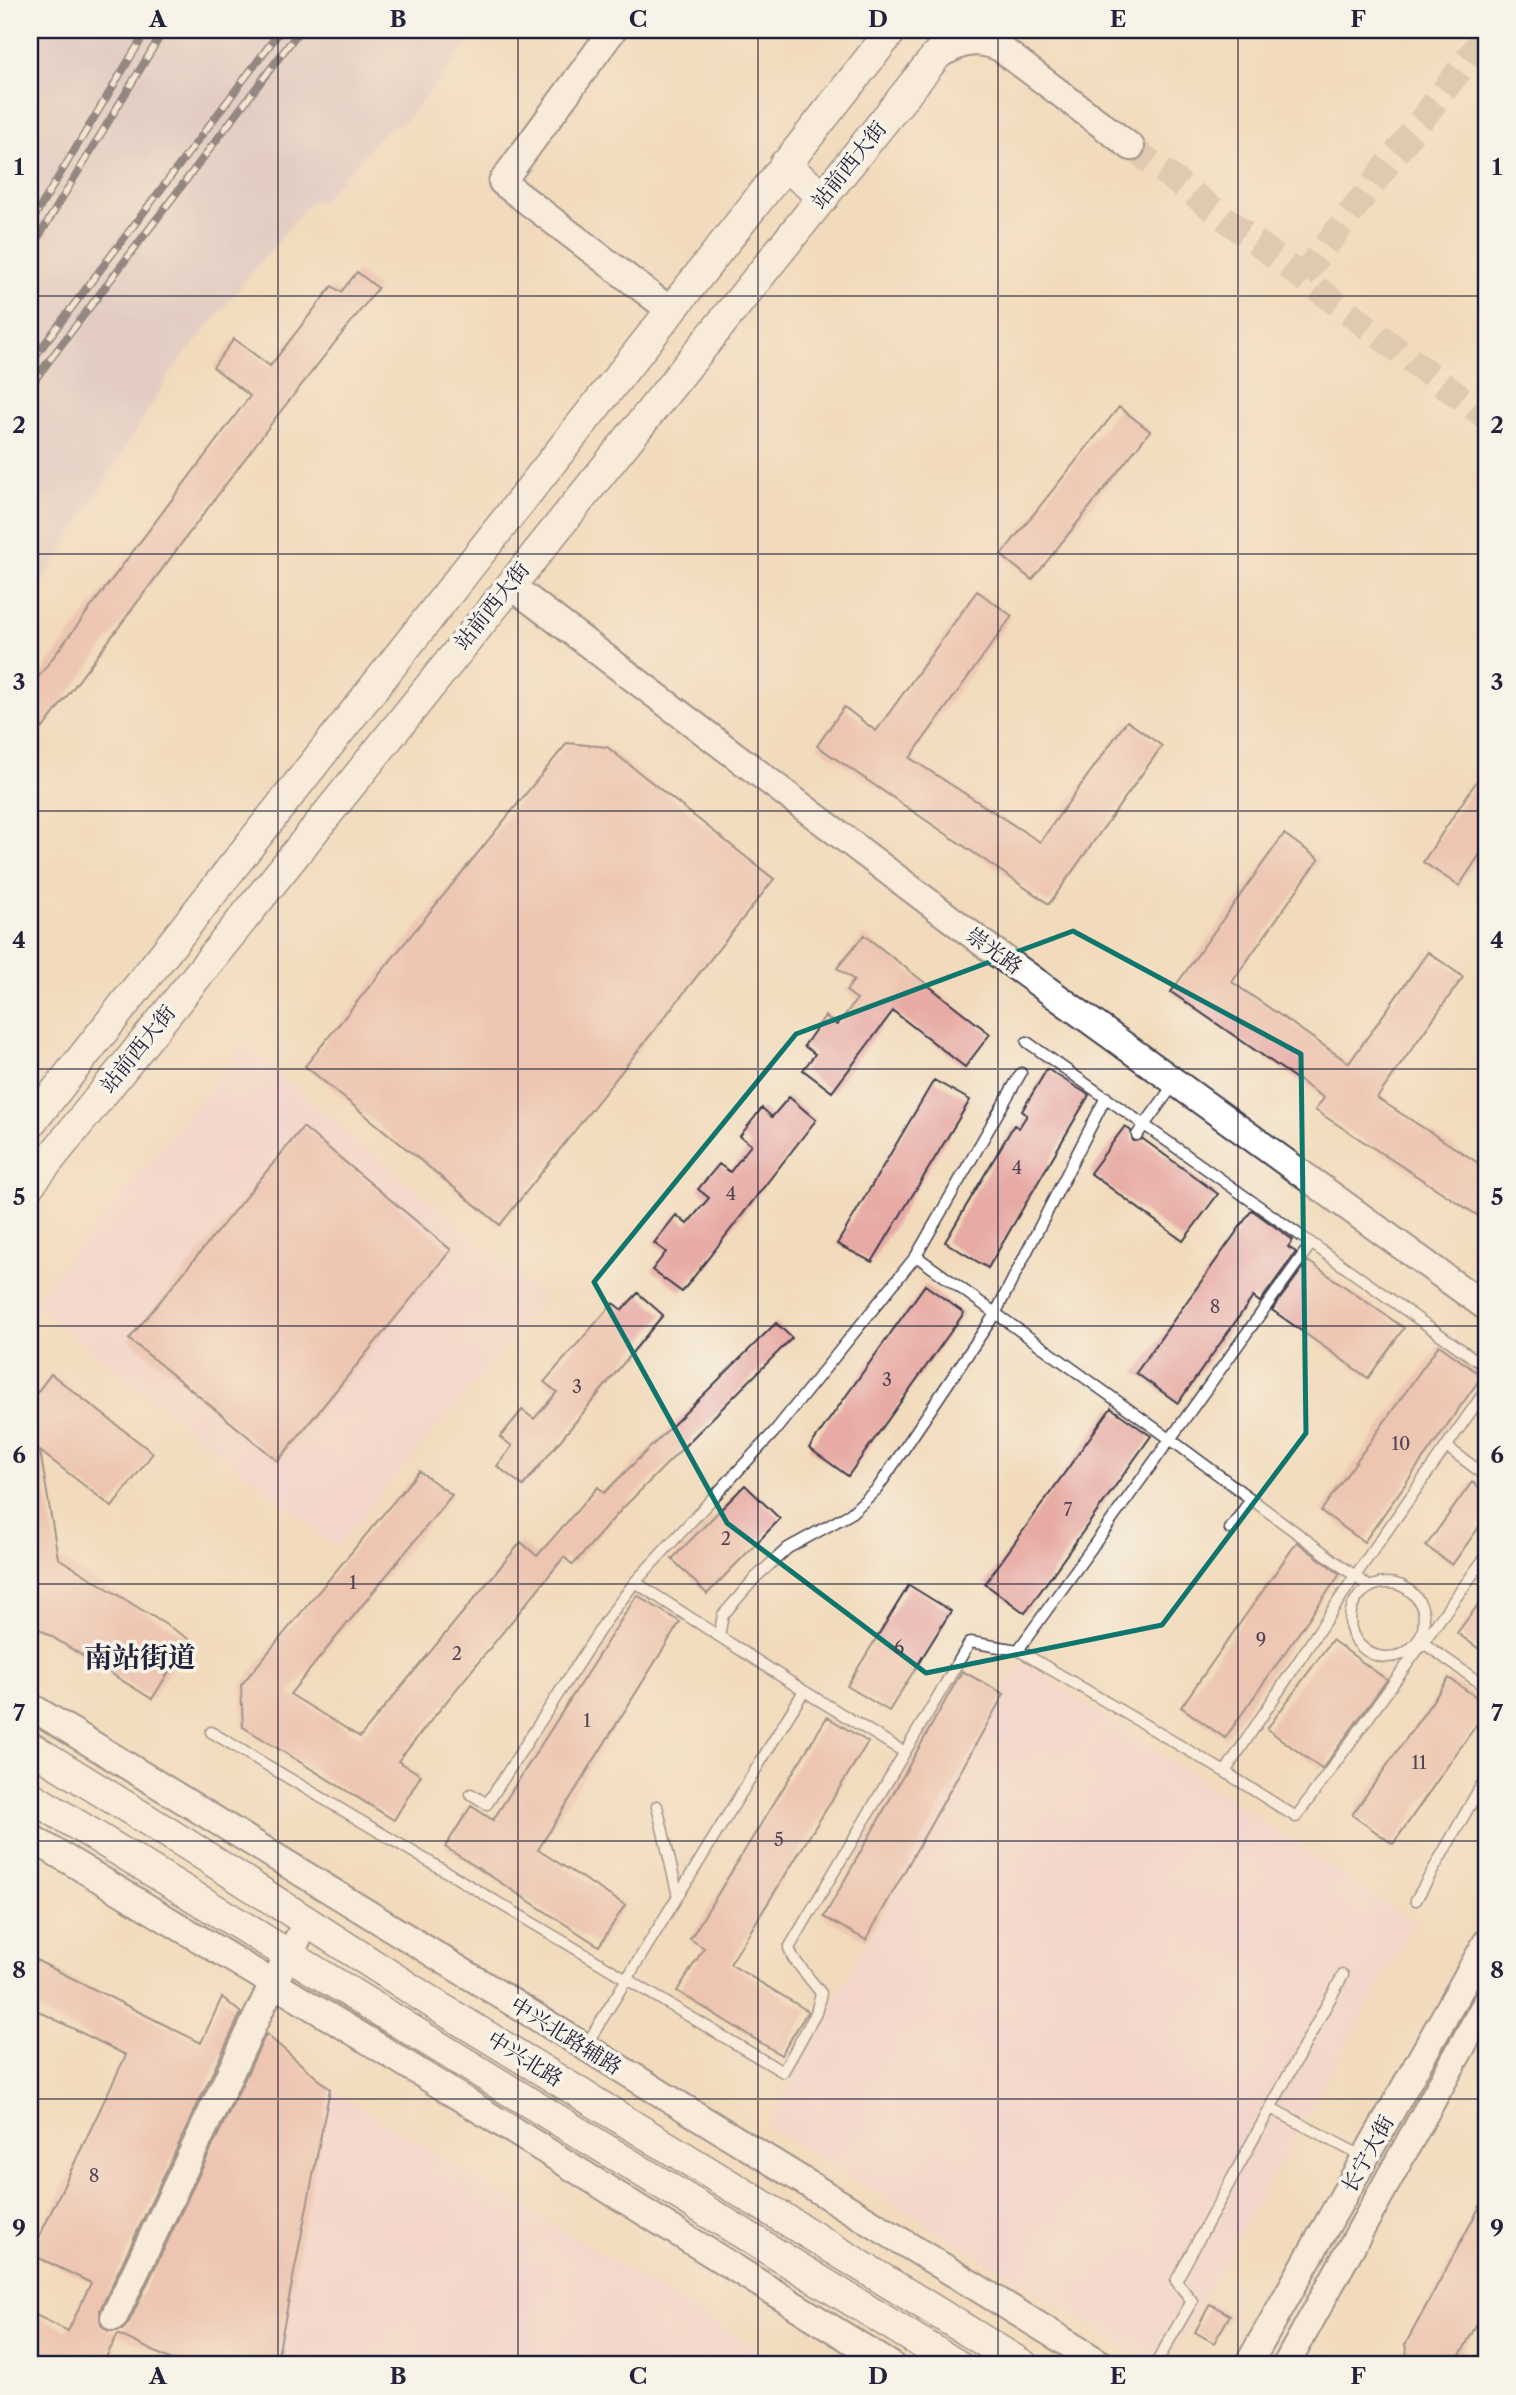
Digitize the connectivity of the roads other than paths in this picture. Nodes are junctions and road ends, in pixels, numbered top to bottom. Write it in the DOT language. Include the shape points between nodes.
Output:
graph roads {
  1 [pos="612,30"];
  2 [pos="892,30"];
  3 [pos="957,30"];
  4 [pos="935,57"];
  5 [pos="1130,148"];
  6 [pos="784,165"];
  7 [pos="824,197"];
  8 [pos="670,310"];
  9 [pos="510,585"];
  10 [pos="1027,1042"];
  11 [pos="1021,1073"];
  12 [pos="1175,1082"];
  13 [pos="1106,1097"];
  14 [pos="30,1124"];
  15 [pos="1144,1125"];
  16 [pos="1137,1135"];
  17 [pos="30,1184"];
  18 [pos="1311,1244"];
  19 [pos="916,1256"];
  20 [pos="1486,1307"];
  21 [pos="995,1314"];
  22 [pos="1486,1367"];
  23 [pos="1486,1390"];
  24 [pos="1170,1439"];
  25 [pos="1447,1447"];
  26 [pos="1486,1476"];
  27 [pos="1251,1499"];
  28 [pos="1230,1529"];
  29 [pos="1486,1556"];
  30 [pos="1355,1577"];
  31 [pos="635,1582"];
  32 [pos="1368,1587"];
  33 [pos="719,1636"];
  34 [pos="1421,1642"];
  35 [pos="1018,1650"];
  36 [pos="1486,1687"];
  37 [pos="804,1691"];
  38 [pos="30,1706"];
  39 [pos="211,1732"];
  40 [pos="30,1747"];
  41 [pos="905,1752"];
  42 [pos="1225,1772"];
  43 [pos="1486,1777"];
  44 [pos="471,1794"];
  45 [pos="30,1796"];
  46 [pos="656,1806"];
  47 [pos="30,1837"];
  48 [pos="677,1896"];
  49 [pos="1416,1900"];
  50 [pos="306,1923"];
  51 [pos="1486,1943"];
  52 [pos="288,1954"];
  53 [pos="1343,1975"];
  54 [pos="626,1980"];
  55 [pos="273,1983"];
  56 [pos="1486,2003"];
  57 [pos="585,2047"];
  58 [pos="1271,2108"];
  59 [pos="1366,2158"];
  60 [pos="114,2317"];
  61 [pos="891,2365"];
  62 [pos="957,2365"];
  63 [pos="1023,2365"];
  64 [pos="1103,2365"];
  65 [pos="1155,2365"];
  66 [pos="1248,2365"];
  67 [pos="1286,2365"];
  1 -- 8 [label="street" via="502,183"];
  2 -- 6 [label="main road, 站前西大街"];
  3 -- 4 [label="main road, 站前西大街"];
  4 -- 5 [label="street" via="962,41 1000,48"];
  4 -- 7 [label="main road, 站前西大街"];
  6 -- 7 [label="main road"];
  6 -- 8 [label="main road, 站前西大街"];
  7 -- 9 [label="main road, 站前西大街"];
  8 -- 14 [label="main road, 站前西大街"];
  9 -- 12 [label="street, 崇光路" via="984,944"];
  9 -- 17 [label="main road, 站前西大街"];
  10 -- 13 [label="lane"];
  11 -- 19 [label="lane"];
  12 -- 15 [label="lane"];
  12 -- 20 [label="street, 崇光路"];
  13 -- 15 [label="lane"];
  13 -- 21 [label="lane"];
  15 -- 16 [label="lane"];
  15 -- 18 [label="lane"];
  18 -- 22 [label="lane"];
  18 -- 24 [label="lane"];
  19 -- 21 [label="lane"];
  19 -- 31 [label="lane" via="774,1432"];
  21 -- 24 [label="lane"];
  21 -- 33 [label="lane" via="877,1489 850,1514 788,1548 756,1577 723,1615"];
  23 -- 25 [label="lane"];
  24 -- 27 [label="lane"];
  24 -- 35 [label="lane"];
  25 -- 26 [label="lane"];
  25 -- 30 [label="lane"];
  27 -- 28 [label="lane"];
  27 -- 30 [label="lane"];
  29 -- 34 [label="lane"];
  30 -- 32 [label="lane"];
  30 -- 42 [label="lane"];
  31 -- 33 [label="lane"];
  31 -- 44 [label="lane" via="487,1804"];
  32 -- 34 [label="lane" via="1393,1582 1415,1594 1424,1616"];
  32 -- 34 [label="lane" via="1352,1605 1349,1617 1356,1641 1375,1655 1387,1657"];
  33 -- 37 [label="lane"];
  34 -- 36 [label="lane"];
  34 -- 42 [label="lane" via="1296,1817"];
  35 -- 41 [label="lane" via="970,1642"];
  35 -- 42 [label="lane"];
  37 -- 41 [label="lane"];
  37 -- 48 [label="lane"];
  38 -- 57 [label="street, 中兴北路辅路"];
  39 -- 54 [label="lane"];
  40 -- 50 [label="main road, 中兴北路"];
  41 -- 54 [label="lane" via="789,1948 821,1993 816,2013 783,2072"];
  43 -- 49 [label="lane"];
  45 -- 52 [label="main road, 中兴北路"];
  46 -- 48 [label="lane"];
  47 -- 55 [label="street"];
  48 -- 54 [label="lane"];
  50 -- 52 [label="street"];
  50 -- 63 [label="main road, 中兴北路"];
  51 -- 59 [label="street, 长宁大街"];
  52 -- 55 [label="street"];
  52 -- 62 [label="main road, 中兴北路"];
  53 -- 58 [label="lane"];
  54 -- 57 [label="lane"];
  55 -- 60 [label="street"];
  55 -- 61 [label="street"];
  56 -- 67 [label="street, 长宁大街"];
  57 -- 64 [label="street, 中兴北路辅路"];
  58 -- 59 [label="lane"];
  58 -- 65 [label="lane" via="1176,2281 1192,2301"];
  59 -- 66 [label="street, 长宁大街"];
}
